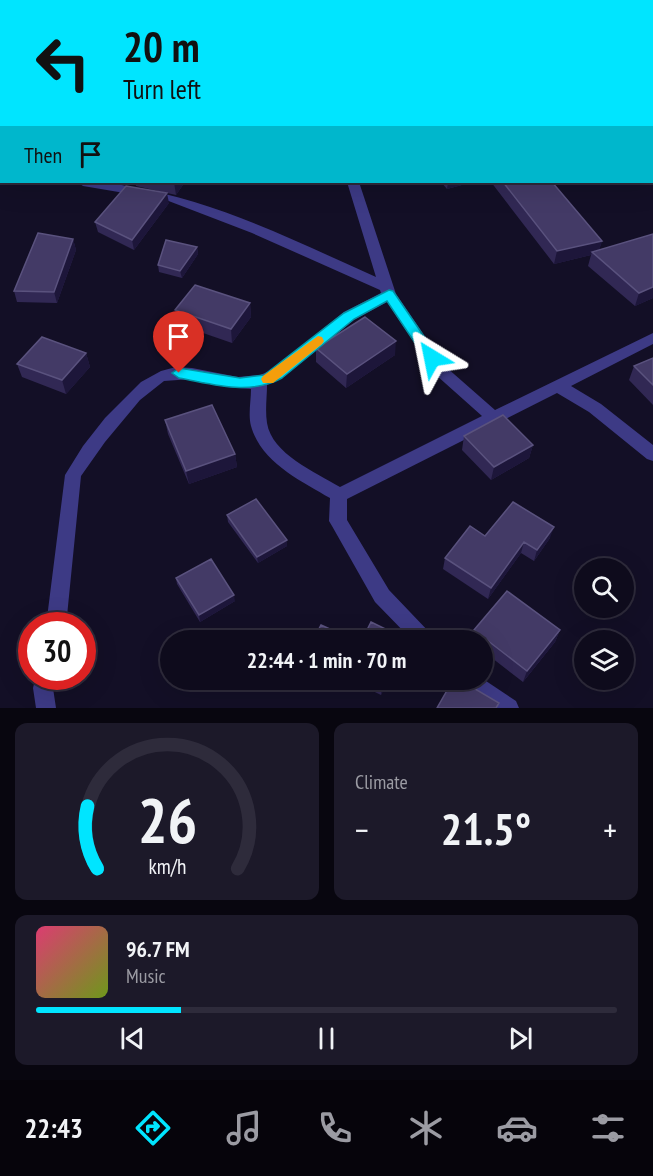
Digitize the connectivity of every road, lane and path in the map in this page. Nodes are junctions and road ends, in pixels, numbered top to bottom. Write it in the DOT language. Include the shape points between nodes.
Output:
graph roads {
  1 [pos="89,183"];
  2 [pos="353,183"];
  3 [pos="386,290"];
  4 [pos="653,338"];
  5 [pos="259,383"];
  6 [pos="557,385"];
  7 [pos="493,417"];
  8 [pos="653,454"];
  9 [pos="339,495"];
  10 [pos="58,612"];
  11 [pos="414,630"];
  12 [pos="43,690"];
  13 [pos="482,690"];
  14 [pos="46,708"];
  15 [pos="508,708"];
  1 -- 3 [label="street" via="169,197 257,230"];
  2 -- 3 [label="street"];
  3 -- 5 [label="street" via="277,375"];
  3 -- 7 [label="street" via="441,371"];
  4 -- 6 [label="street"];
  5 -- 9 [label="street" via="259,426 269,445 284,460"];
  5 -- 10 [label="street" via="240,384 179,373 158,378 133,399 85,453 73,475"];
  6 -- 7 [label="street"];
  6 -- 8 [label="street" via="595,408"];
  7 -- 9 [label="street"];
  9 -- 11 [label="street" via="338,521 382,596"];
  12 -- 14 [label="street"];
  13 -- 15 [label="street"];
}
